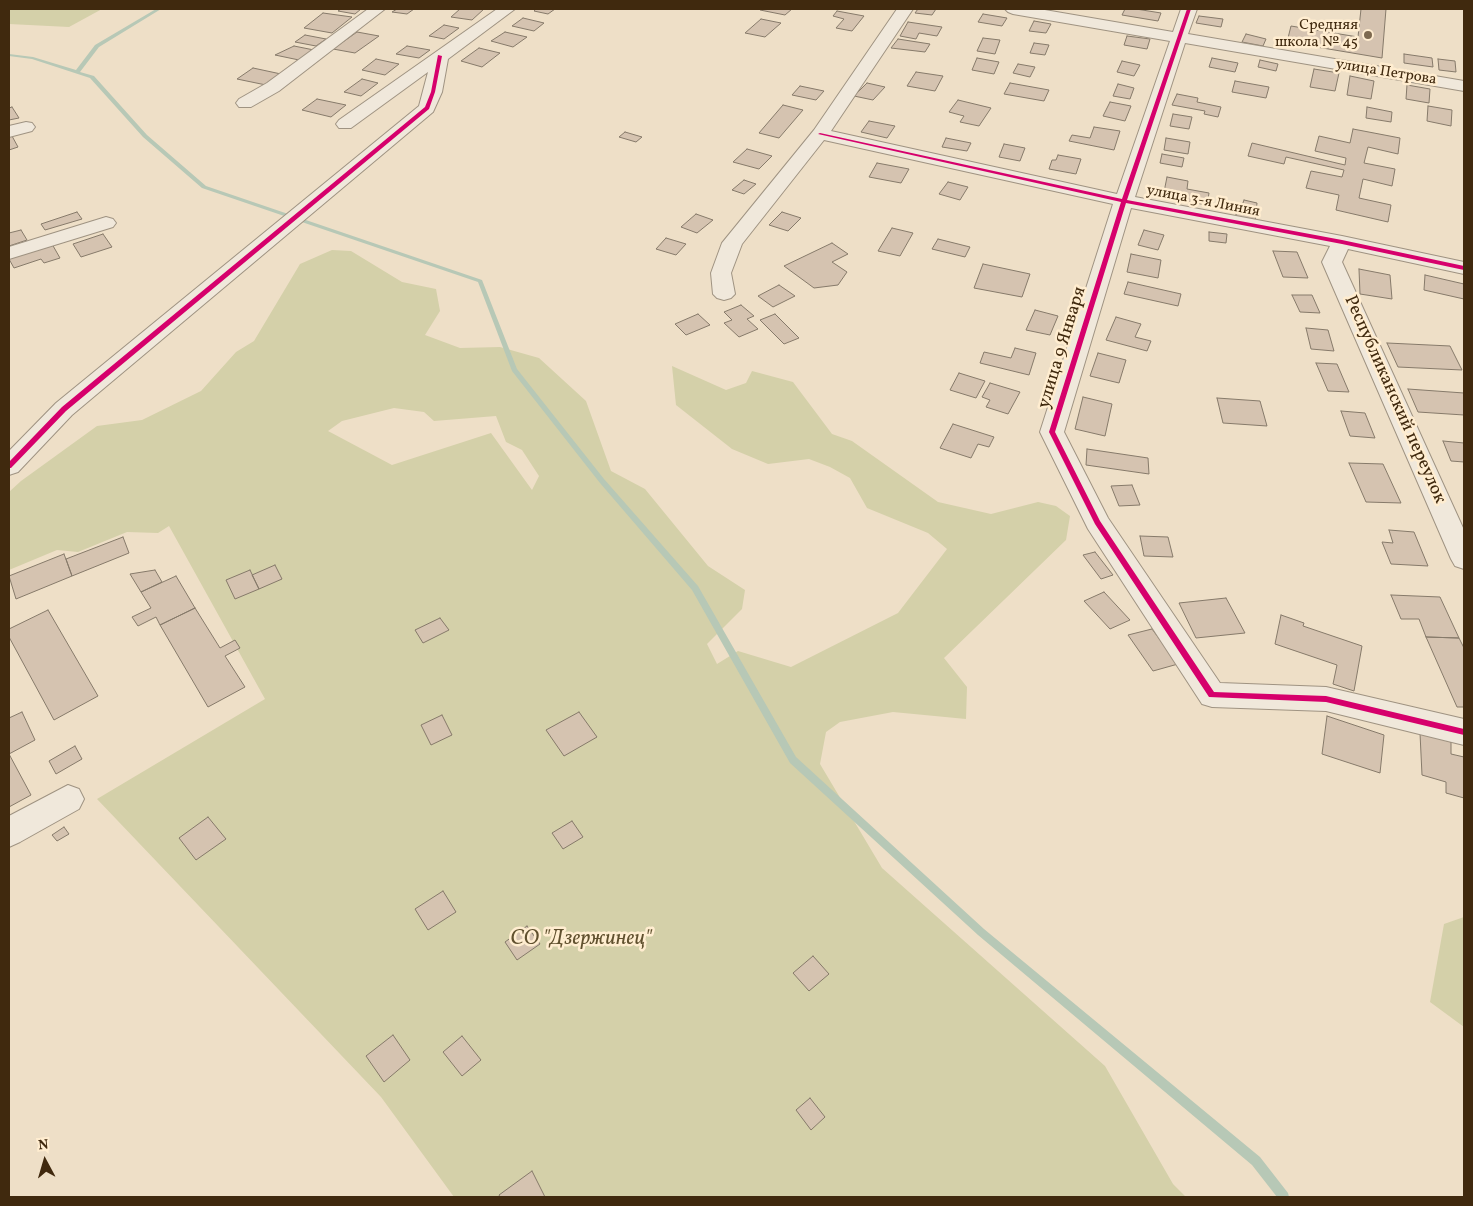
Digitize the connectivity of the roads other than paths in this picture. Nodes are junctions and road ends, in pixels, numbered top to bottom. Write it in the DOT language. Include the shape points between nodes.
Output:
graph roads {
  1 [pos="377,9"];
  2 [pos="507,9"];
  3 [pos="905,9"];
  4 [pos="1013,9"];
  5 [pos="1189,9"];
  6 [pos="1178,38"];
  7 [pos="440,56"];
  8 [pos="1464,86"];
  9 [pos="245,103"];
  10 [pos="345,124"];
  11 [pos="820,134"];
  12 [pos="1124,201"];
  13 [pos="106,223"];
  14 [pos="1342,242"];
  15 [pos="9,253"];
  16 [pos="1464,268"];
  17 [pos="724,294"];
  18 [pos="9,466"];
  19 [pos="1464,559"];
  20 [pos="1464,732"];
  21 [pos="68,799"];
  22 [pos="9,832"];
  1 -- 9 [label="street" via="273,87"];
  2 -- 7 [label="street"];
  3 -- 11 [label="street"];
  4 -- 6 [label="street, улица Петрова"];
  5 -- 6 [label="street, улица 9 Января"];
  6 -- 8 [label="street, улица Петрова"];
  6 -- 12 [label="street, улица 9 Января"];
  7 -- 10 [label="street"];
  7 -- 18 [label="street" via="427,108 64,409"];
  11 -- 12 [label="street, улица 3-я Линия"];
  11 -- 17 [label="street" via="732,243 721,273"];
  12 -- 14 [label="street, улица 3-я Линия"];
  12 -- 20 [label="street, улица 9 Января" via="1052,432 1097,522 1212,695 1326,699"];
  13 -- 15 [label="street"];
  14 -- 16 [label="street, улица 3-я Линия"];
  14 -- 19 [label="street, Республиканский переулок" via="1332,262"];
  21 -- 22 [label="street"];
}
